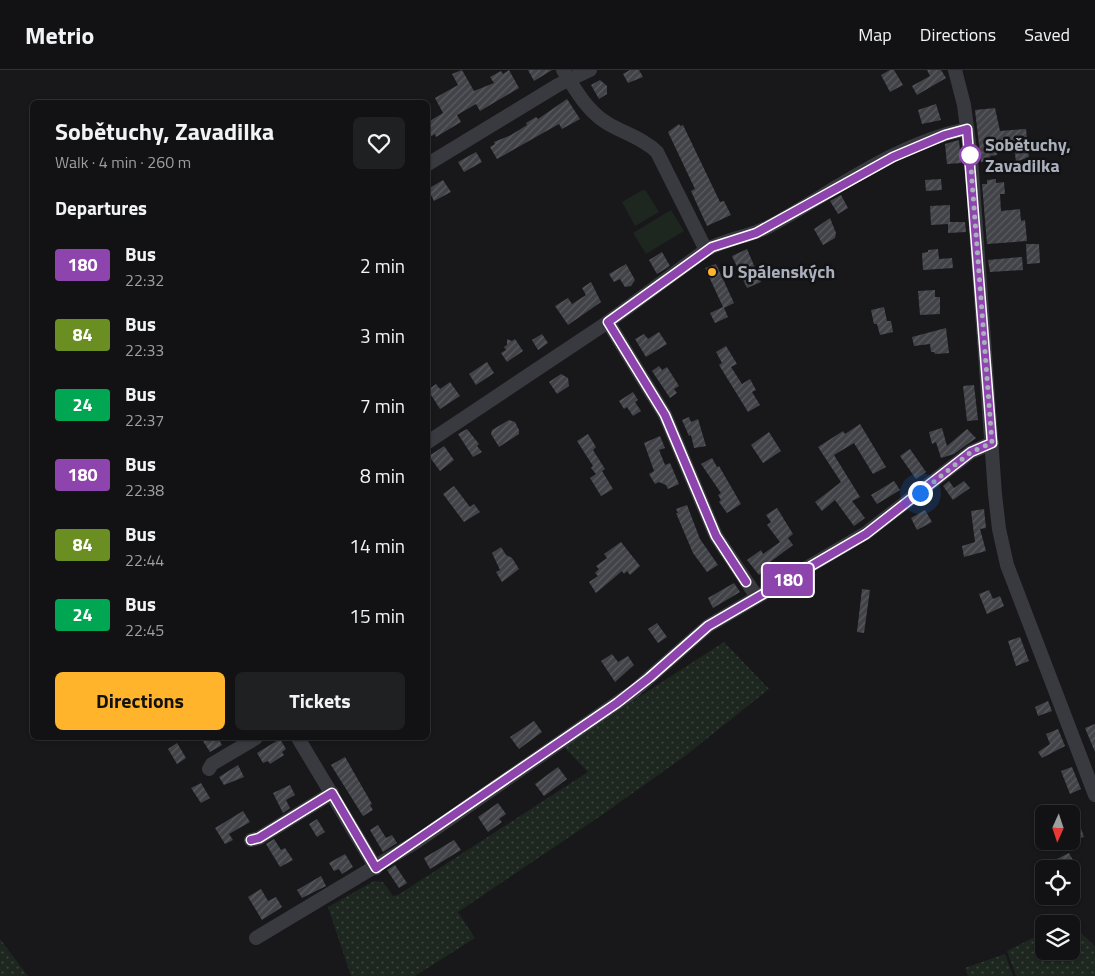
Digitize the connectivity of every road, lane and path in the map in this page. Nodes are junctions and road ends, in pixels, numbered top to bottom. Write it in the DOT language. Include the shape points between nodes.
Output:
graph roads {
  1 [pos="590,70"];
  2 [pos="955,70"];
  3 [pos="566,75"];
  4 [pos="967,129"];
  5 [pos="430,163"];
  6 [pos="706,250"];
  7 [pos="608,322"];
  8 [pos="430,441"];
  9 [pos="992,443"];
  10 [pos="757,597"];
  11 [pos="253,740"];
  12 [pos="299,740"];
  13 [pos="208,769"];
  14 [pos="332,793"];
  15 [pos="1095,795"];
  16 [pos="251,840"];
  17 [pos="376,868"];
  18 [pos="256,938"];
  1 -- 3 [label="street"];
  2 -- 4 [label="street"];
  3 -- 5 [label="street"];
  3 -- 6 [label="street" via="601,120 657,152"];
  4 -- 6 [label="street" via="893,157 756,233"];
  4 -- 9 [label="street"];
  6 -- 7 [label="street"];
  7 -- 8 [label="street"];
  7 -- 10 [label="street" via="665,415 716,536"];
  9 -- 10 [label="street" via="971,452 866,534"];
  9 -- 15 [label="street" via="997,513 1007,565"];
  10 -- 17 [label="street" via="708,626 617,703"];
  11 -- 13 [label="street"];
  12 -- 14 [label="street"];
  14 -- 16 [label="street"];
  14 -- 17 [label="street"];
  17 -- 18 [label="street"];
}
